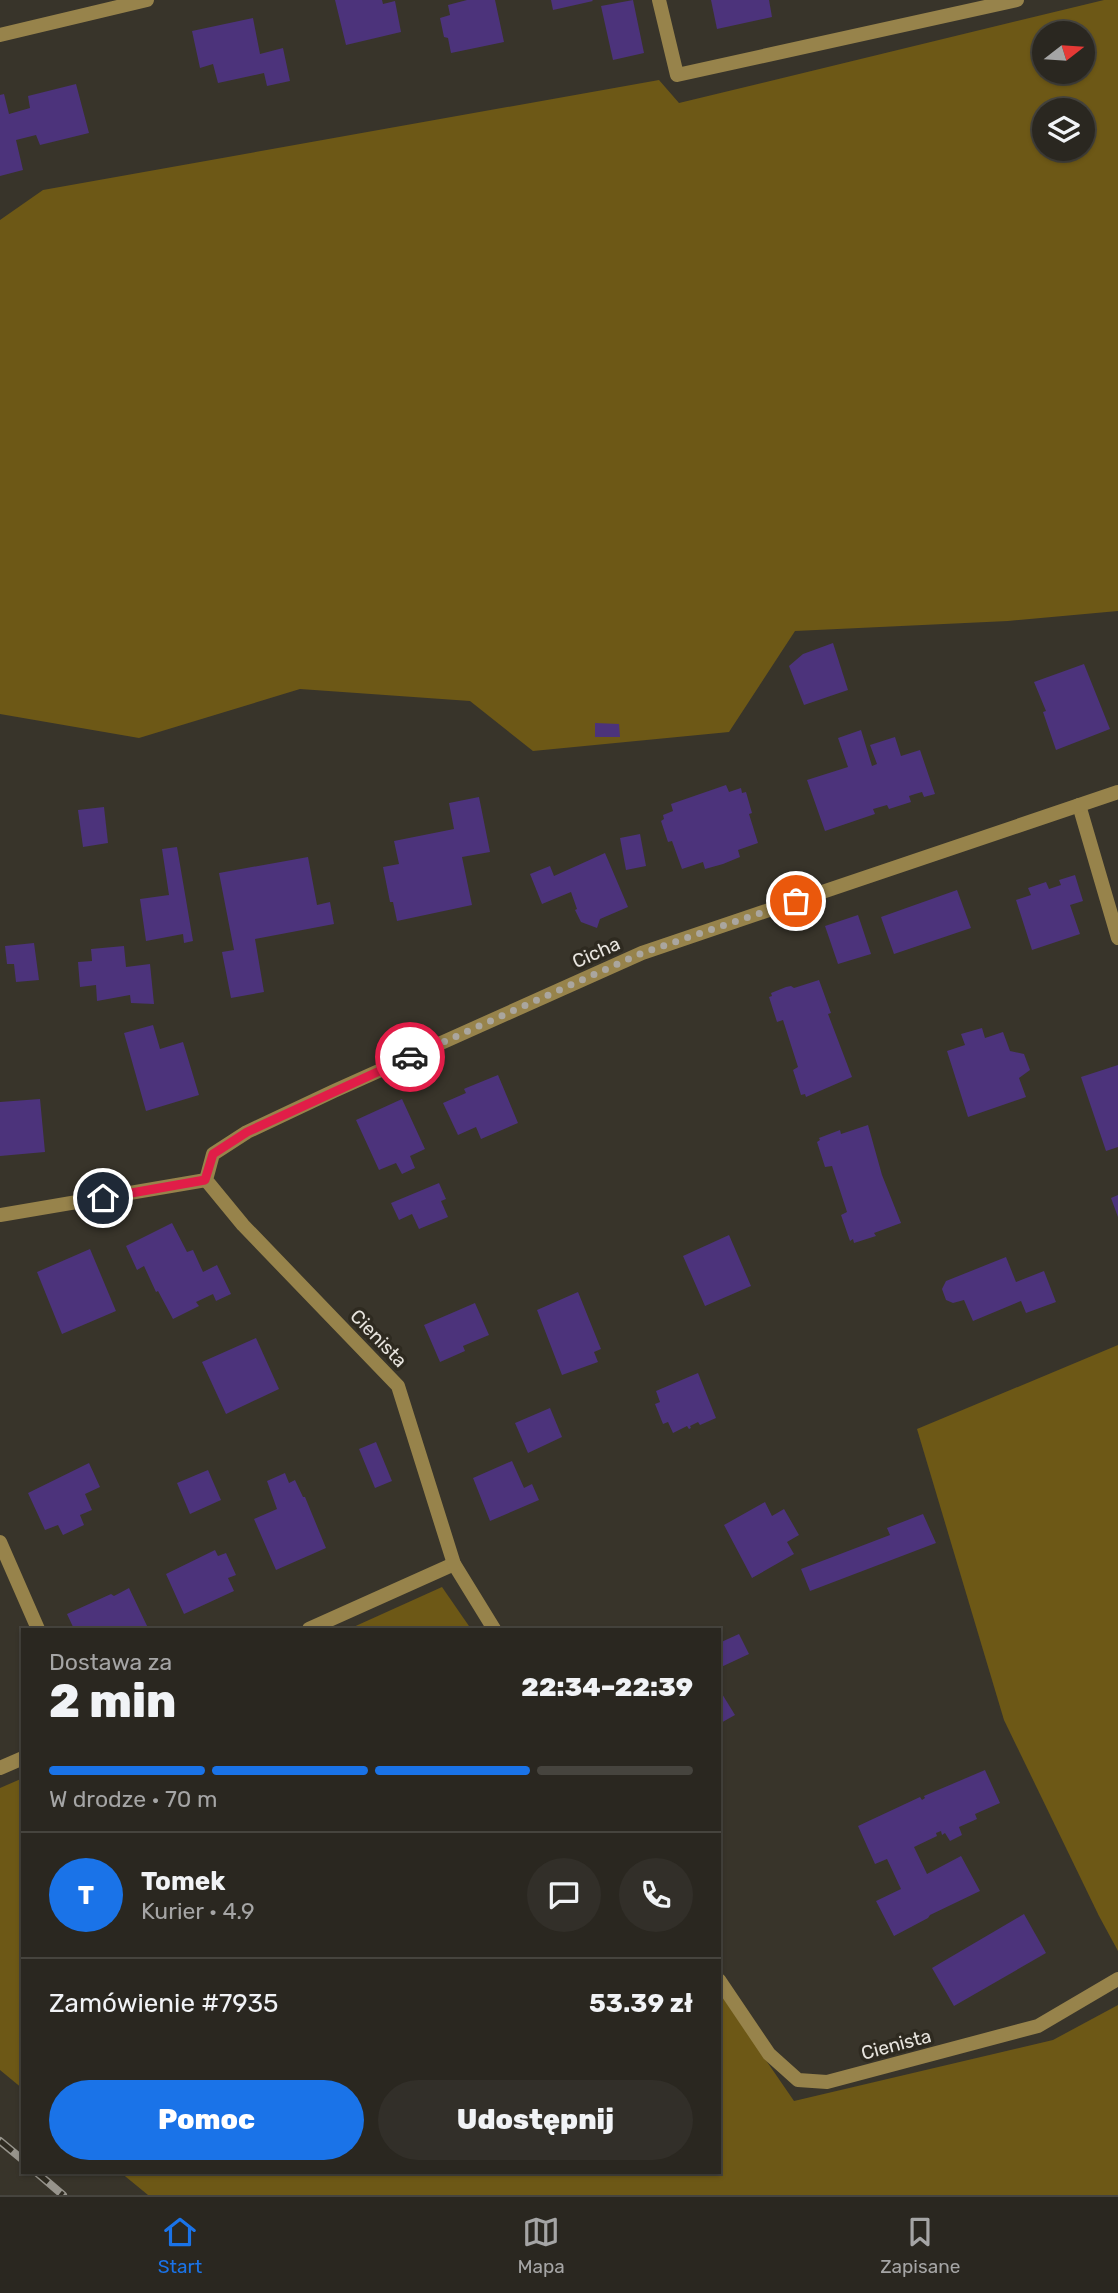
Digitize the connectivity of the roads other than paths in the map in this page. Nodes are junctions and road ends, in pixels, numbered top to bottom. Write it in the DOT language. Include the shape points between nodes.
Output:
graph roads {
  1 [pos="147,0"];
  2 [pos="659,0"];
  3 [pos="1017,0"];
  4 [pos="0,35"];
  5 [pos="1118,792"];
  6 [pos="1079,805"];
  7 [pos="1118,938"];
  8 [pos="205,1180"];
  9 [pos="0,1215"];
  10 [pos="0,1542"];
  11 [pos="454,1564"];
  12 [pos="38,1628"];
  13 [pos="312,1628"];
  14 [pos="493,1628"];
  15 [pos="21,1759"];
  16 [pos="0,1768"];
  17 [pos="1118,1979"];
  18 [pos="721,1983"];
  1 -- 4 [label="street"];
  2 -- 3 [label="street" via="677,75"];
  5 -- 6 [label="street, Cicha"];
  6 -- 7 [label="street"];
  6 -- 8 [label="street, Cicha" via="642,953 247,1132 213,1154"];
  8 -- 9 [label="street"];
  8 -- 11 [label="street, Cienista" via="398,1386"];
  10 -- 12 [label="street"];
  11 -- 13 [label="street"];
  11 -- 14 [label="street, Cienista"];
  15 -- 16 [label="street"];
  17 -- 18 [label="street, Cienista" via="1038,2026 827,2082 798,2080 769,2054"];
}
